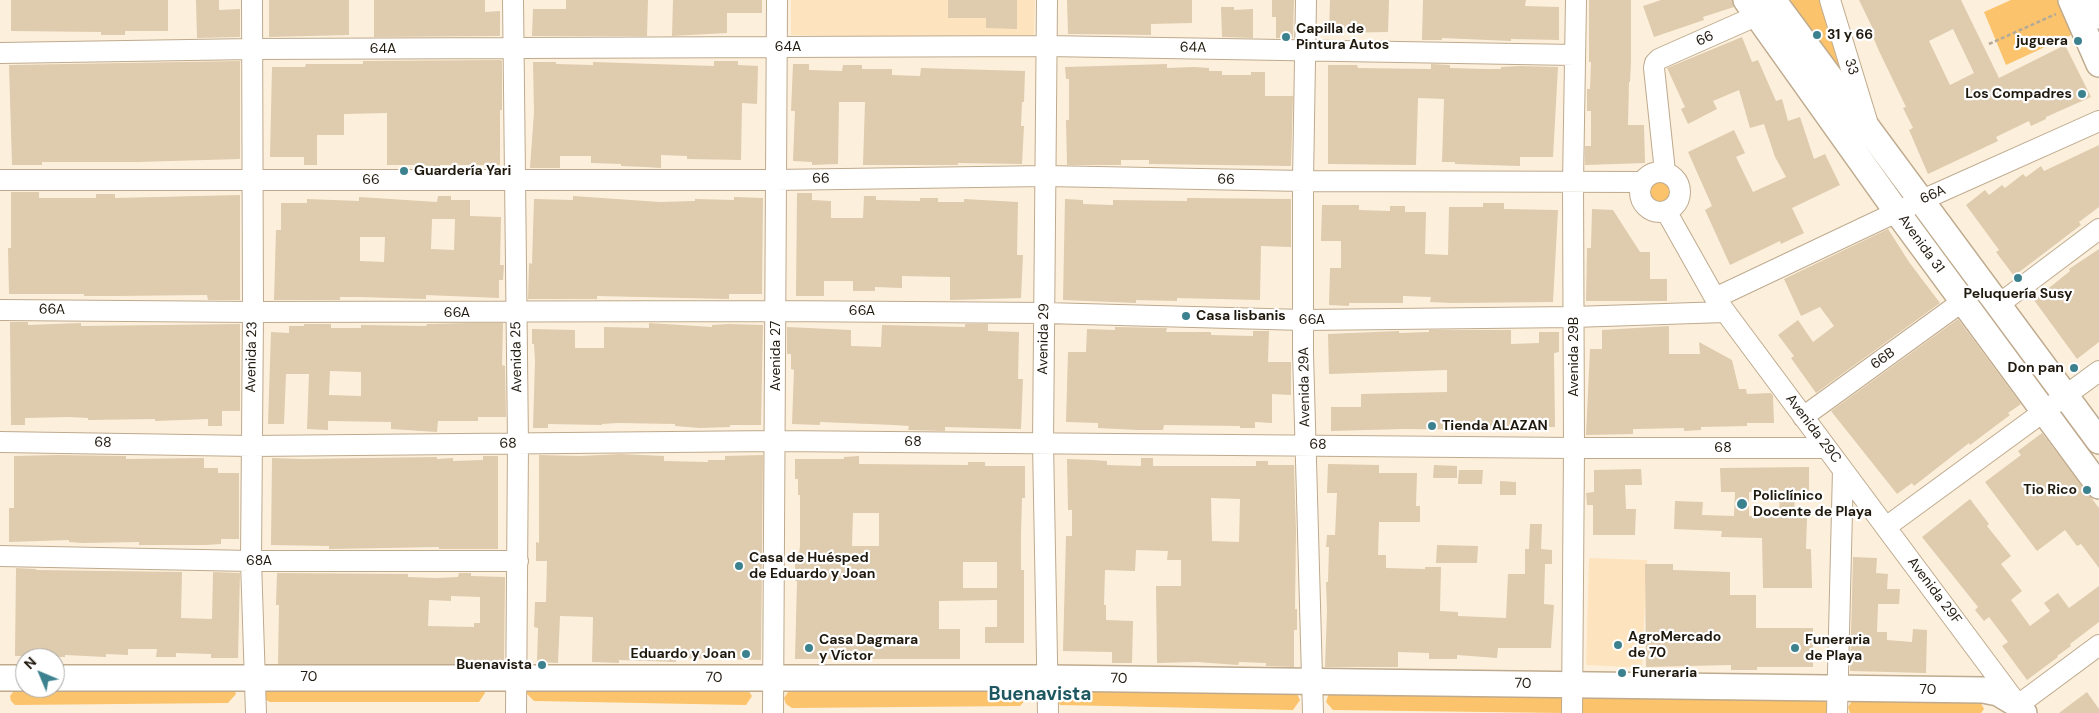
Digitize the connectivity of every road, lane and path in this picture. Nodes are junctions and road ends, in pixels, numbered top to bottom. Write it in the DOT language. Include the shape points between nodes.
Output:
graph roads {
  1 [pos="252,0"];
  2 [pos="513,0"];
  3 [pos="777,0"];
  4 [pos="1047,0"];
  5 [pos="1306,0"];
  6 [pos="1576,0"];
  7 [pos="1830,0"];
  8 [pos="2079,2"];
  9 [pos="1769,4"];
  10 [pos="2099,16"];
  11 [pos="1989,44"];
  12 [pos="1047,46"];
  13 [pos="514,48"];
  14 [pos="778,48"];
  15 [pos="252,50"];
  16 [pos="1304,50"];
  17 [pos="0,53"];
  18 [pos="1575,55"];
  19 [pos="2099,64"];
  20 [pos="2099,121"];
  21 [pos="1872,135"];
  22 [pos="1664,172"];
  23 [pos="1046,176"];
  24 [pos="516,179"];
  25 [pos="0,180"];
  26 [pos="775,180"];
  27 [pos="252,181"];
  28 [pos="1303,182"];
  29 [pos="1643,182"];
  30 [pos="1573,183"];
  31 [pos="1920,201"];
  32 [pos="1666,211"];
  33 [pos="1897,212"];
  34 [pos="2099,229"];
  35 [pos="1963,301"];
  36 [pos="1998,304"];
  37 [pos="1720,305"];
  38 [pos="0,310"];
  39 [pos="776,311"];
  40 [pos="253,312"];
  41 [pos="516,313"];
  42 [pos="1044,313"];
  43 [pos="1573,317"];
  44 [pos="1304,320"];
  45 [pos="2099,371"];
  46 [pos="2066,395"];
  47 [pos="2044,411"];
  48 [pos="1803,417"];
  49 [pos="776,441"];
  50 [pos="2099,441"];
  51 [pos="0,442"];
  52 [pos="1043,443"];
  53 [pos="518,444"];
  54 [pos="1306,445"];
  55 [pos="251,446"];
  56 [pos="1574,448"];
  57 [pos="1826,448"];
  58 [pos="1843,470"];
  59 [pos="2099,486"];
  60 [pos="1886,527"];
  61 [pos="0,556"];
  62 [pos="251,561"];
  63 [pos="518,561"];
  64 [pos="2099,645"];
  65 [pos="518,677"];
  66 [pos="0,678"];
  67 [pos="15,678"];
  68 [pos="65,678"];
  69 [pos="254,678"];
  70 [pos="1049,678"];
  71 [pos="772,679"];
  72 [pos="1312,681"];
  73 [pos="1573,685"];
  74 [pos="1838,701"];
  75 [pos="2019,710"];
  76 [pos="256,713"];
  77 [pos="516,713"];
  78 [pos="773,713"];
  79 [pos="1048,713"];
  80 [pos="1313,713"];
  81 [pos="1572,713"];
  1 -- 15 [label="street, Avenida 23"];
  2 -- 13 [label="street, Avenida 25"];
  3 -- 14 [label="street, Avenida 27"];
  4 -- 12 [label="street, Avenida 29"];
  5 -- 16 [label="street, Avenida 29A"];
  6 -- 18 [label="street, Avenida 29B"];
  7 -- 21 [label="street, 33"];
  8 -- 10 [label="main road"];
  8 -- 11 [label="path"];
  8 -- 19 [label="main road"];
  9 -- 21 [label="main road, Avenida 31"];
  9 -- 22 [label="street, 66" via="1655,63"];
  9 -- 33 [label="main road, Avenida 31"];
  12 -- 14 [label="street, 64A"];
  12 -- 16 [label="street, 64A"];
  12 -- 23 [label="street, Avenida 29"];
  13 -- 14 [label="street, 64A"];
  13 -- 15 [label="street, 64A"];
  13 -- 24 [label="street, Avenida 25"];
  14 -- 26 [label="street, Avenida 27"];
  15 -- 17 [label="street, 64A"];
  15 -- 27 [label="street, Avenida 23"];
  16 -- 18 [label="street, 64A"];
  16 -- 28 [label="street, Avenida 29A"];
  18 -- 30 [label="street, Avenida 29B"];
  20 -- 31 [label="street, 66A"];
  21 -- 31 [label="main road, Avenida 31"];
  22 -- 29 [label="street" via="1652,173"];
  22 -- 32 [label="street" via="1676,178 1680,190 1677,203"];
  23 -- 26 [label="street, 66"];
  23 -- 28 [label="street, 66"];
  23 -- 42 [label="street, Avenida 29"];
  24 -- 26 [label="street, 66"];
  24 -- 27 [label="street, 66"];
  24 -- 41 [label="street, Avenida 25"];
  25 -- 27 [label="street, 66"];
  26 -- 39 [label="street, Avenida 27"];
  27 -- 40 [label="street, Avenida 23"];
  28 -- 30 [label="street, 66"];
  28 -- 44 [label="street, Avenida 29A"];
  29 -- 30 [label="street, 66"];
  29 -- 32 [label="street" via="1640,188 1642,201 1652,210"];
  30 -- 43 [label="street, Avenida 29B"];
  31 -- 33 [label="street, 66A"];
  31 -- 36 [label="main road, Avenida 31"];
  32 -- 37 [label="street, Avenida 29C"];
  33 -- 35 [label="main road, Avenida 31"];
  33 -- 37 [label="street, 66A"];
  34 -- 36 [label="street"];
  35 -- 47 [label="main road, Avenida 31"];
  35 -- 48 [label="street, 66B"];
  36 -- 46 [label="main road, Avenida 31"];
  37 -- 43 [label="street, 66A"];
  37 -- 48 [label="street, Avenida 29C"];
  38 -- 40 [label="street, 66A"];
  39 -- 41 [label="street, 66A"];
  39 -- 42 [label="street, 66A"];
  39 -- 49 [label="street, Avenida 27"];
  40 -- 41 [label="street, 66A"];
  40 -- 55 [label="street, Avenida 23"];
  41 -- 53 [label="street, Avenida 25"];
  42 -- 44 [label="street, 66A"];
  42 -- 52 [label="street, Avenida 29"];
  43 -- 44 [label="street, 66A"];
  43 -- 56 [label="street, Avenida 29B"];
  44 -- 54 [label="street, Avenida 29A"];
  45 -- 46 [label="street"];
  46 -- 47 [label="street"];
  46 -- 50 [label="main road, Avenida 31"];
  47 -- 59 [label="main road, Avenida 31"];
  47 -- 60 [label="street"];
  48 -- 57 [label="street, Avenida 29C"];
  49 -- 52 [label="street, 68"];
  49 -- 53 [label="street, 68"];
  49 -- 71 [label="street, Avenida 27"];
  51 -- 55 [label="street, 68"];
  52 -- 54 [label="street, 68"];
  52 -- 70 [label="street, Avenida 29"];
  53 -- 55 [label="street, 68"];
  53 -- 63 [label="street, Avenida 25"];
  54 -- 56 [label="street, 68"];
  54 -- 72 [label="street, Avenida 29A"];
  55 -- 62 [label="street, Avenida 23"];
  56 -- 57 [label="street, 68"];
  56 -- 73 [label="street, Avenida 29B"];
  57 -- 58 [label="street, Avenida 29C"];
  58 -- 60 [label="street, Avenida 29F"];
  58 -- 74 [label="street, Avenida 29C"];
  60 -- 75 [label="street, Avenida 29F"];
  61 -- 62 [label="street, 68A"];
  62 -- 63 [label="street, 68A"];
  62 -- 69 [label="street, Avenida 23"];
  63 -- 65 [label="street, Avenida 25"];
  64 -- 75 [label="street"];
  65 -- 69 [label="main road, 70"];
  65 -- 71 [label="main road, 70"];
  65 -- 77 [label="street, Avenida 25"];
  66 -- 67 [label="main road"];
  68 -- 69 [label="main road, 70"];
  69 -- 76 [label="street, Avenida 23"];
  70 -- 71 [label="main road, 70"];
  70 -- 72 [label="main road, 70"];
  70 -- 79 [label="street, Avenida 29"];
  71 -- 78 [label="street, Avenida 27"];
  72 -- 73 [label="main road, 70"];
  72 -- 80 [label="street, Avenida 29A"];
  73 -- 74 [label="main road, 70"];
  73 -- 81 [label="street, Avenida 29B"];
  74 -- 75 [label="main road, 70" via="1983,690 1998,693"];
}
